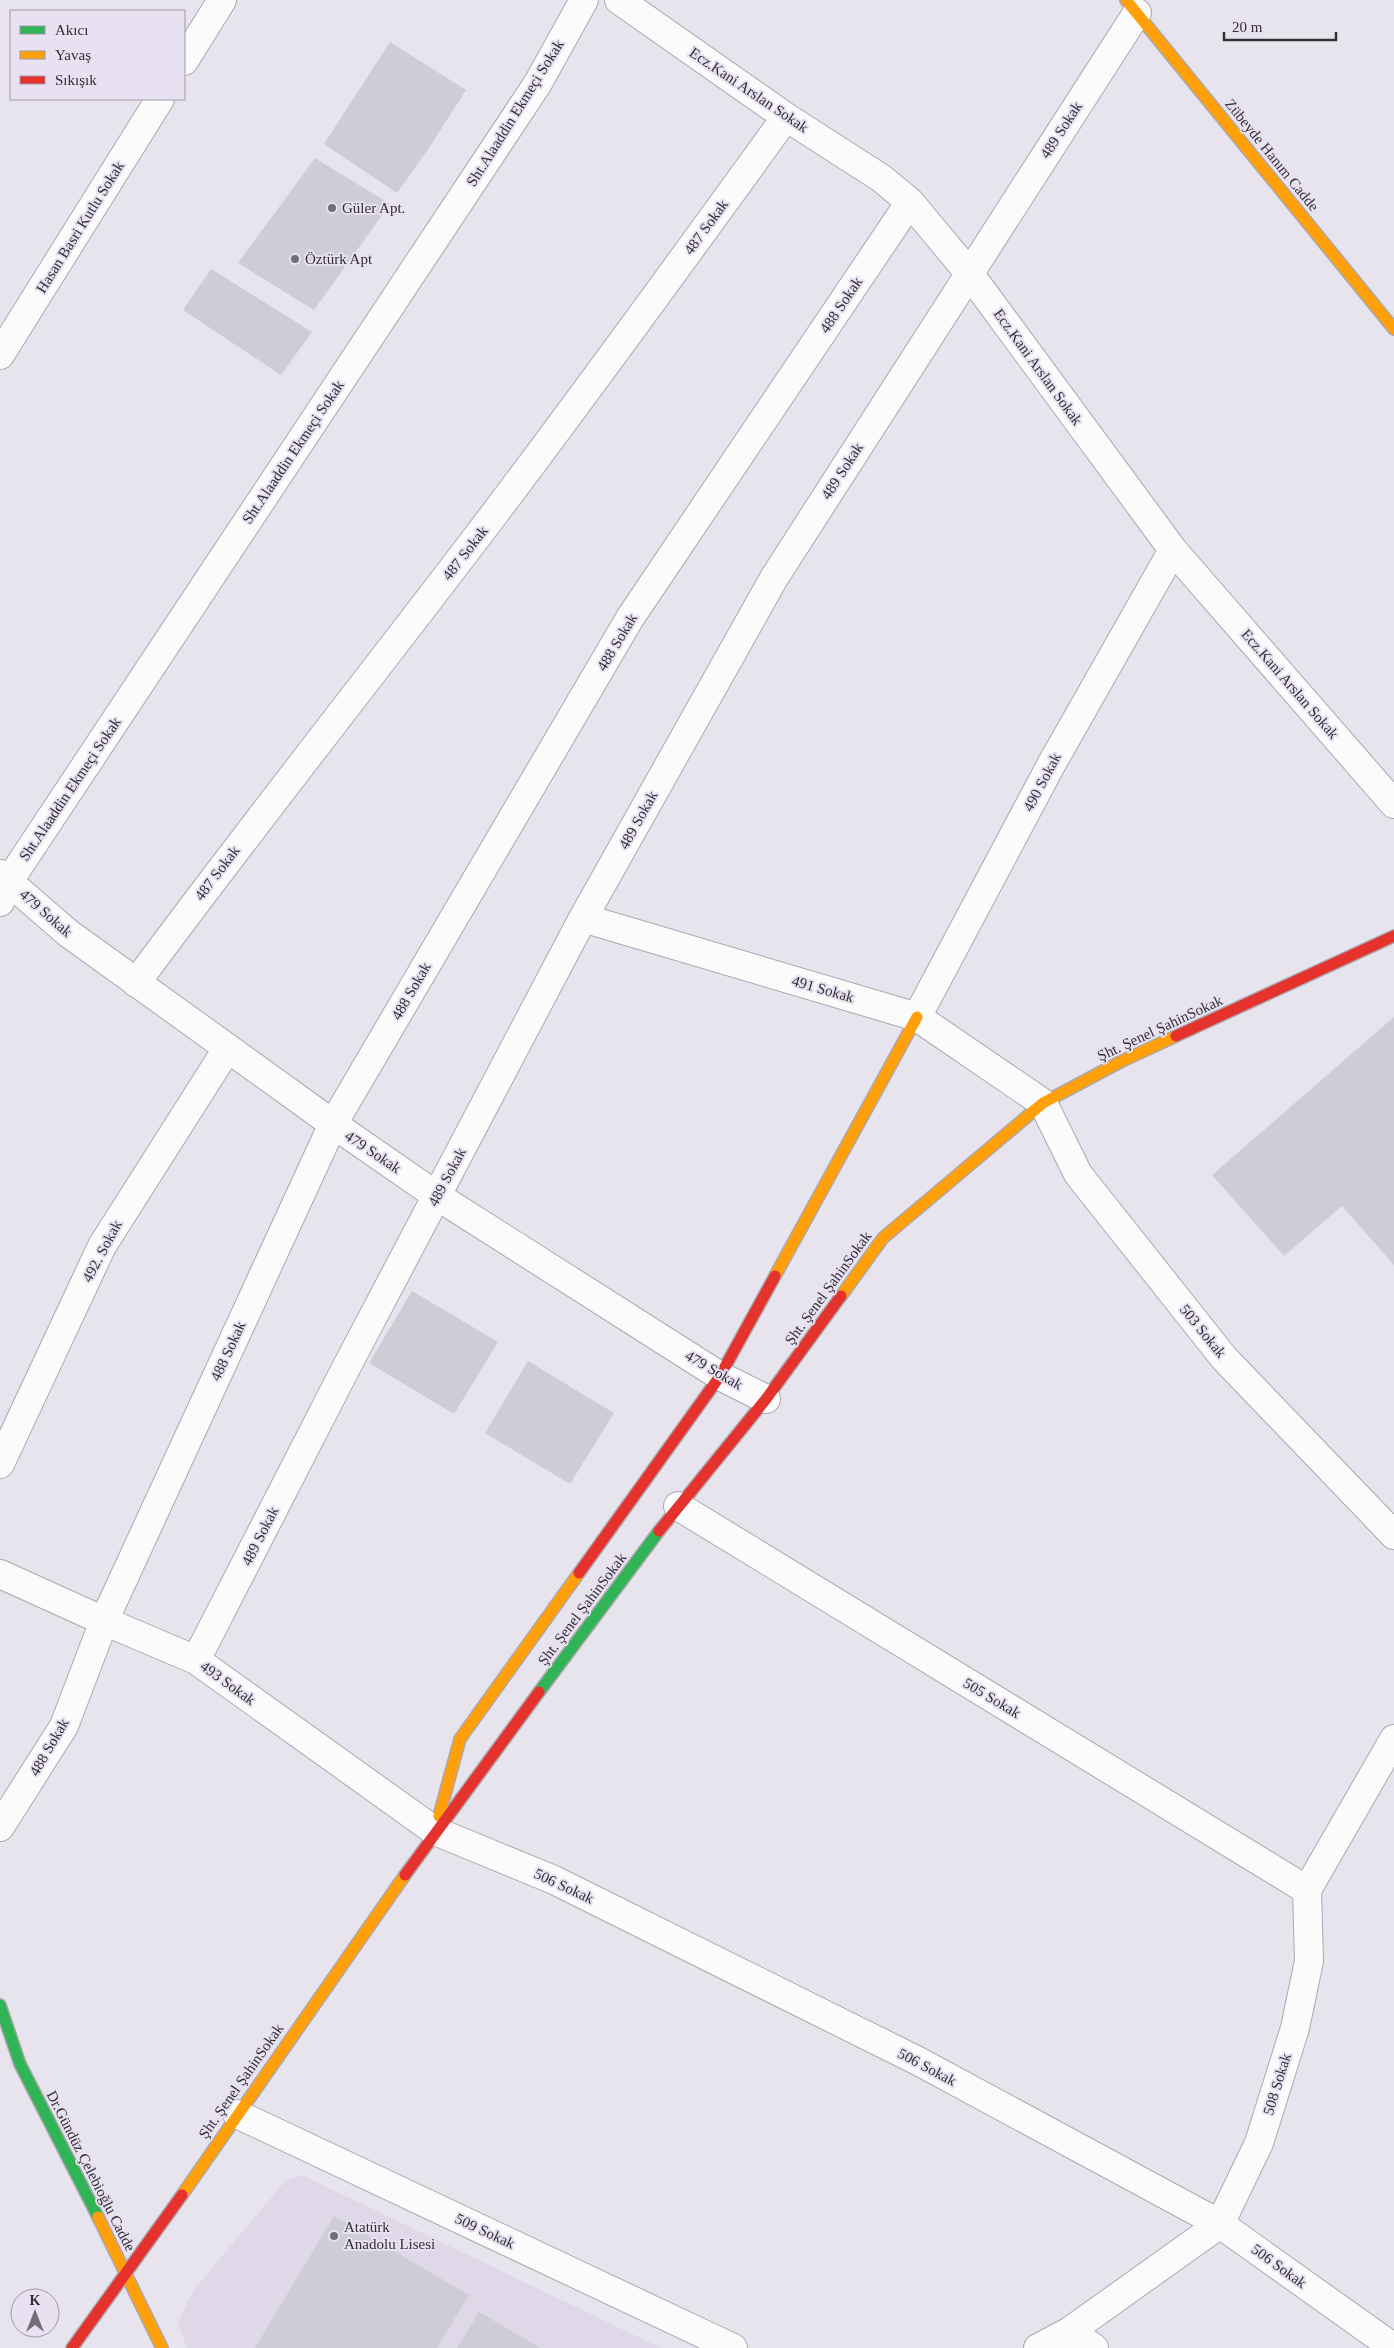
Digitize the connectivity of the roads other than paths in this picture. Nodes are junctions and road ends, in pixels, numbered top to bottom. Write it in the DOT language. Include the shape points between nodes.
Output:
graph roads {
  1 [pos="222,0"];
  2 [pos="584,0"];
  3 [pos="619,0"];
  4 [pos="1132,7"];
  5 [pos="185,59"];
  6 [pos="159,100"];
  7 [pos="786,116"];
  8 [pos="910,202"];
  9 [pos="969,273"];
  10 [pos="1394,329"];
  11 [pos="0,354"];
  12 [pos="1173,550"];
  13 [pos="1394,804"];
  14 [pos="3,886"];
  15 [pos="583,918"];
  16 [pos="1394,936"];
  17 [pos="136,983"];
  18 [pos="917,1017"];
  19 [pos="227,1050"];
  20 [pos="1043,1103"];
  21 [pos="333,1124"];
  22 [pos="437,1196"];
  23 [pos="720,1376"];
  24 [pos="766,1400"];
  25 [pos="0,1464"];
  26 [pos="678,1506"];
  27 [pos="1394,1535"];
  28 [pos="0,1574"];
  29 [pos="104,1621"];
  30 [pos="196,1660"];
  31 [pos="1394,1739"];
  32 [pos="0,1827"];
  33 [pos="435,1831"];
  34 [pos="1307,1890"];
  35 [pos="0,2006"];
  36 [pos="237,2114"];
  37 [pos="1220,2224"];
  38 [pos="127,2274"];
  39 [pos="1070,2330"];
  40 [pos="72,2348"];
  41 [pos="162,2348"];
  42 [pos="733,2348"];
  43 [pos="1038,2348"];
  44 [pos="1094,2348"];
  45 [pos="1394,2348"];
  1 -- 5 [label="street"];
  2 -- 14 [label="street, Sht.Alaaddin Ekmeçi Sokak" via="538,83"];
  3 -- 7 [label="street, Ecz.Kani Arslan Sokak"];
  4 -- 9 [label="street, 489 Sokak"];
  4 -- 10 [label="street, Zübeyde Hanım Cadde"];
  6 -- 11 [label="street, Hasan Basri Kutlu Sokak"];
  7 -- 8 [label="street, Ecz.Kani Arslan Sokak" via="881,178"];
  7 -- 17 [label="street, 487 Sokak" via="473,543 218,871"];
  8 -- 9 [label="street, Ecz.Kani Arslan Sokak"];
  8 -- 21 [label="street, 488 Sokak" via="630,618"];
  9 -- 12 [label="street, Ecz.Kani Arslan Sokak"];
  9 -- 15 [label="street, 489 Sokak" via="774,578"];
  12 -- 13 [label="street, Ecz.Kani Arslan Sokak"];
  12 -- 18 [label="street, 490 Sokak" via="1051,764"];
  14 -- 17 [label="street, 479 Sokak"];
  15 -- 18 [label="street, 491 Sokak"];
  15 -- 22 [label="street, 489 Sokak"];
  16 -- 20 [label="street, Şht. Şenel ŞahinSokak" via="1122,1061"];
  17 -- 19 [label="street, 479 Sokak"];
  18 -- 20 [label="street, 491 Sokak"];
  18 -- 23 [label="street, Şht. Şenel ŞahinSokak"];
  19 -- 21 [label="street, 479 Sokak"];
  19 -- 25 [label="street, 492. Sokak" via="102,1246"];
  20 -- 24 [label="street, Şht. Şenel ŞahinSokak" via="883,1238"];
  20 -- 27 [label="street, 503 Sokak" via="1078,1174 1224,1358"];
  21 -- 22 [label="street, 479 Sokak"];
  21 -- 29 [label="street, 488 Sokak"];
  22 -- 23 [label="street, 479 Sokak"];
  22 -- 30 [label="street, 489 Sokak"];
  23 -- 24 [label="street, 479 Sokak"];
  23 -- 33 [label="street, Şht. Şenel ŞahinSokak" via="460,1739"];
  24 -- 26 [label="street, Şht. Şenel ŞahinSokak"];
  26 -- 33 [label="street, Şht. Şenel ŞahinSokak"];
  26 -- 34 [label="street, 505 Sokak"];
  28 -- 29 [label="street, 493 Sokak"];
  29 -- 30 [label="street, 493 Sokak"];
  29 -- 32 [label="street, 488 Sokak" via="64,1726"];
  30 -- 33 [label="street, 493 Sokak"];
  31 -- 34 [label="street"];
  33 -- 36 [label="street, Şht. Şenel ŞahinSokak"];
  33 -- 37 [label="street, 506 Sokak" via="554,1880 909,2057"];
  34 -- 37 [label="street, 508 Sokak" via="1309,1961 1295,2028 1259,2143"];
  35 -- 38 [label="street, Dr.Gündüz Çelebioğlu Cadde" via="20,2064"];
  36 -- 38 [label="street, Şht. Şenel ŞahinSokak"];
  36 -- 42 [label="street, 509 Sokak"];
  37 -- 39 [label="street, 508 Sokak"];
  37 -- 45 [label="street, 506 Sokak"];
  38 -- 40 [label="street, Şht. Şenel ŞahinSokak"];
  38 -- 41 [label="street, Dr.Gündüz Çelebioğlu Cadde"];
  39 -- 43 [label="street, 508 Sokak"];
  39 -- 44 [label="street"];
}
